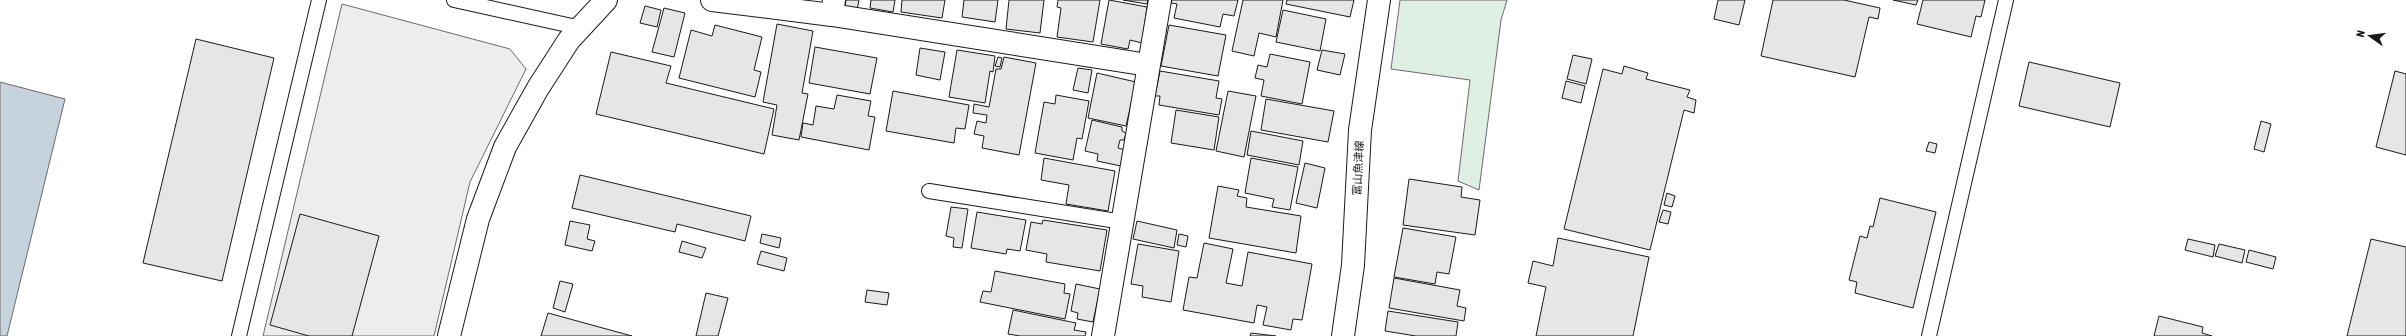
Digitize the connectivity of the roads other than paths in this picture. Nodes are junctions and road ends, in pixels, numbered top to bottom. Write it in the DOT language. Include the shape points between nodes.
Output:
graph roads {
  1 [pos="319,0"];
  2 [pos="454,0"];
  3 [pos="606,0"];
  4 [pos="712,0"];
  5 [pos="1160,0"];
  6 [pos="1379,0"];
  7 [pos="2006,0"];
  8 [pos="833,8"];
  9 [pos="581,28"];
  10 [pos="1148,65"];
  11 [pos="929,191"];
  12 [pos="1122,222"];
  13 [pos="239,336"];
  14 [pos="449,336"];
  15 [pos="1103,336"];
  16 [pos="1343,336"];
  17 [pos="1929,336"];
  1 -- 13 [label="lane"];
  2 -- 9 [label="lane"];
  3 -- 9 [label="street"];
  4 -- 8 [label="street"];
  5 -- 10 [label="street"];
  6 -- 16 [label="street, 富山魚津線" via="1360,130 1353,265"];
  7 -- 17 [label="lane"];
  8 -- 10 [label="street"];
  9 -- 14 [label="street" via="569,40 538,88 505,147 478,218"];
  10 -- 12 [label="street"];
  11 -- 12 [label="lane"];
  12 -- 15 [label="street"];
}
